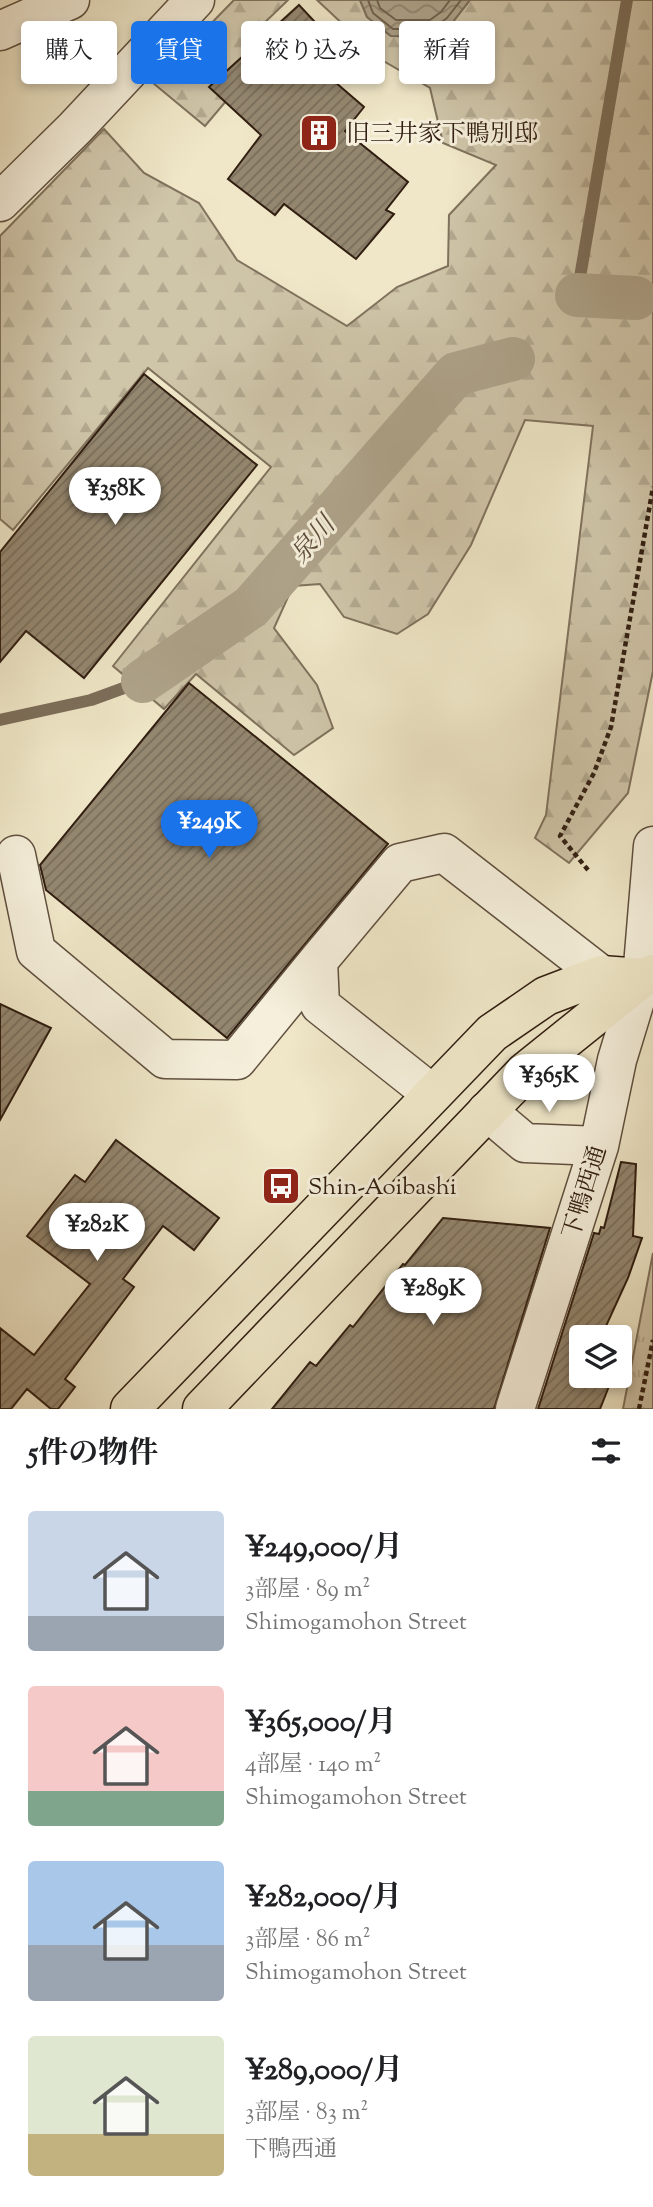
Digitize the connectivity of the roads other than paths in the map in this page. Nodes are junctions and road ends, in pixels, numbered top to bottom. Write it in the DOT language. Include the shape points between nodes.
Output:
graph roads {
  1 [pos="70,0"];
  2 [pos="195,0"];
  3 [pos="0,32"];
  4 [pos="0,202"];
  5 [pos="653,846"];
  6 [pos="16,855"];
  7 [pos="318,961"];
  8 [pos="601,975"];
  9 [pos="648,976"];
  10 [pos="432,1094"];
  11 [pos="487,1111"];
  12 [pos="599,1146"];
  13 [pos="130,1409"];
  14 [pos="202,1409"];
  15 [pos="515,1409"];
  1 -- 3 [label="street"];
  2 -- 4 [label="street"];
  5 -- 9 [label="street, 下鴨西通"];
  6 -- 7 [label="street" via="36,951 165,1059 237,1060"];
  7 -- 8 [label="street" via="400,863 444,853"];
  7 -- 10 [label="street" via="320,1005"];
  8 -- 9 [label="main road"];
  8 -- 10 [label="main road" via="546,996 492,1033"];
  9 -- 11 [label="main road" via="525,1072"];
  9 -- 12 [label="street, 下鴨西通" via="617,1060"];
  10 -- 13 [label="main road"];
  11 -- 12 [label="street" via="525,1143"];
  11 -- 14 [label="main road"];
  12 -- 15 [label="street, 下鴨西通"];
}
